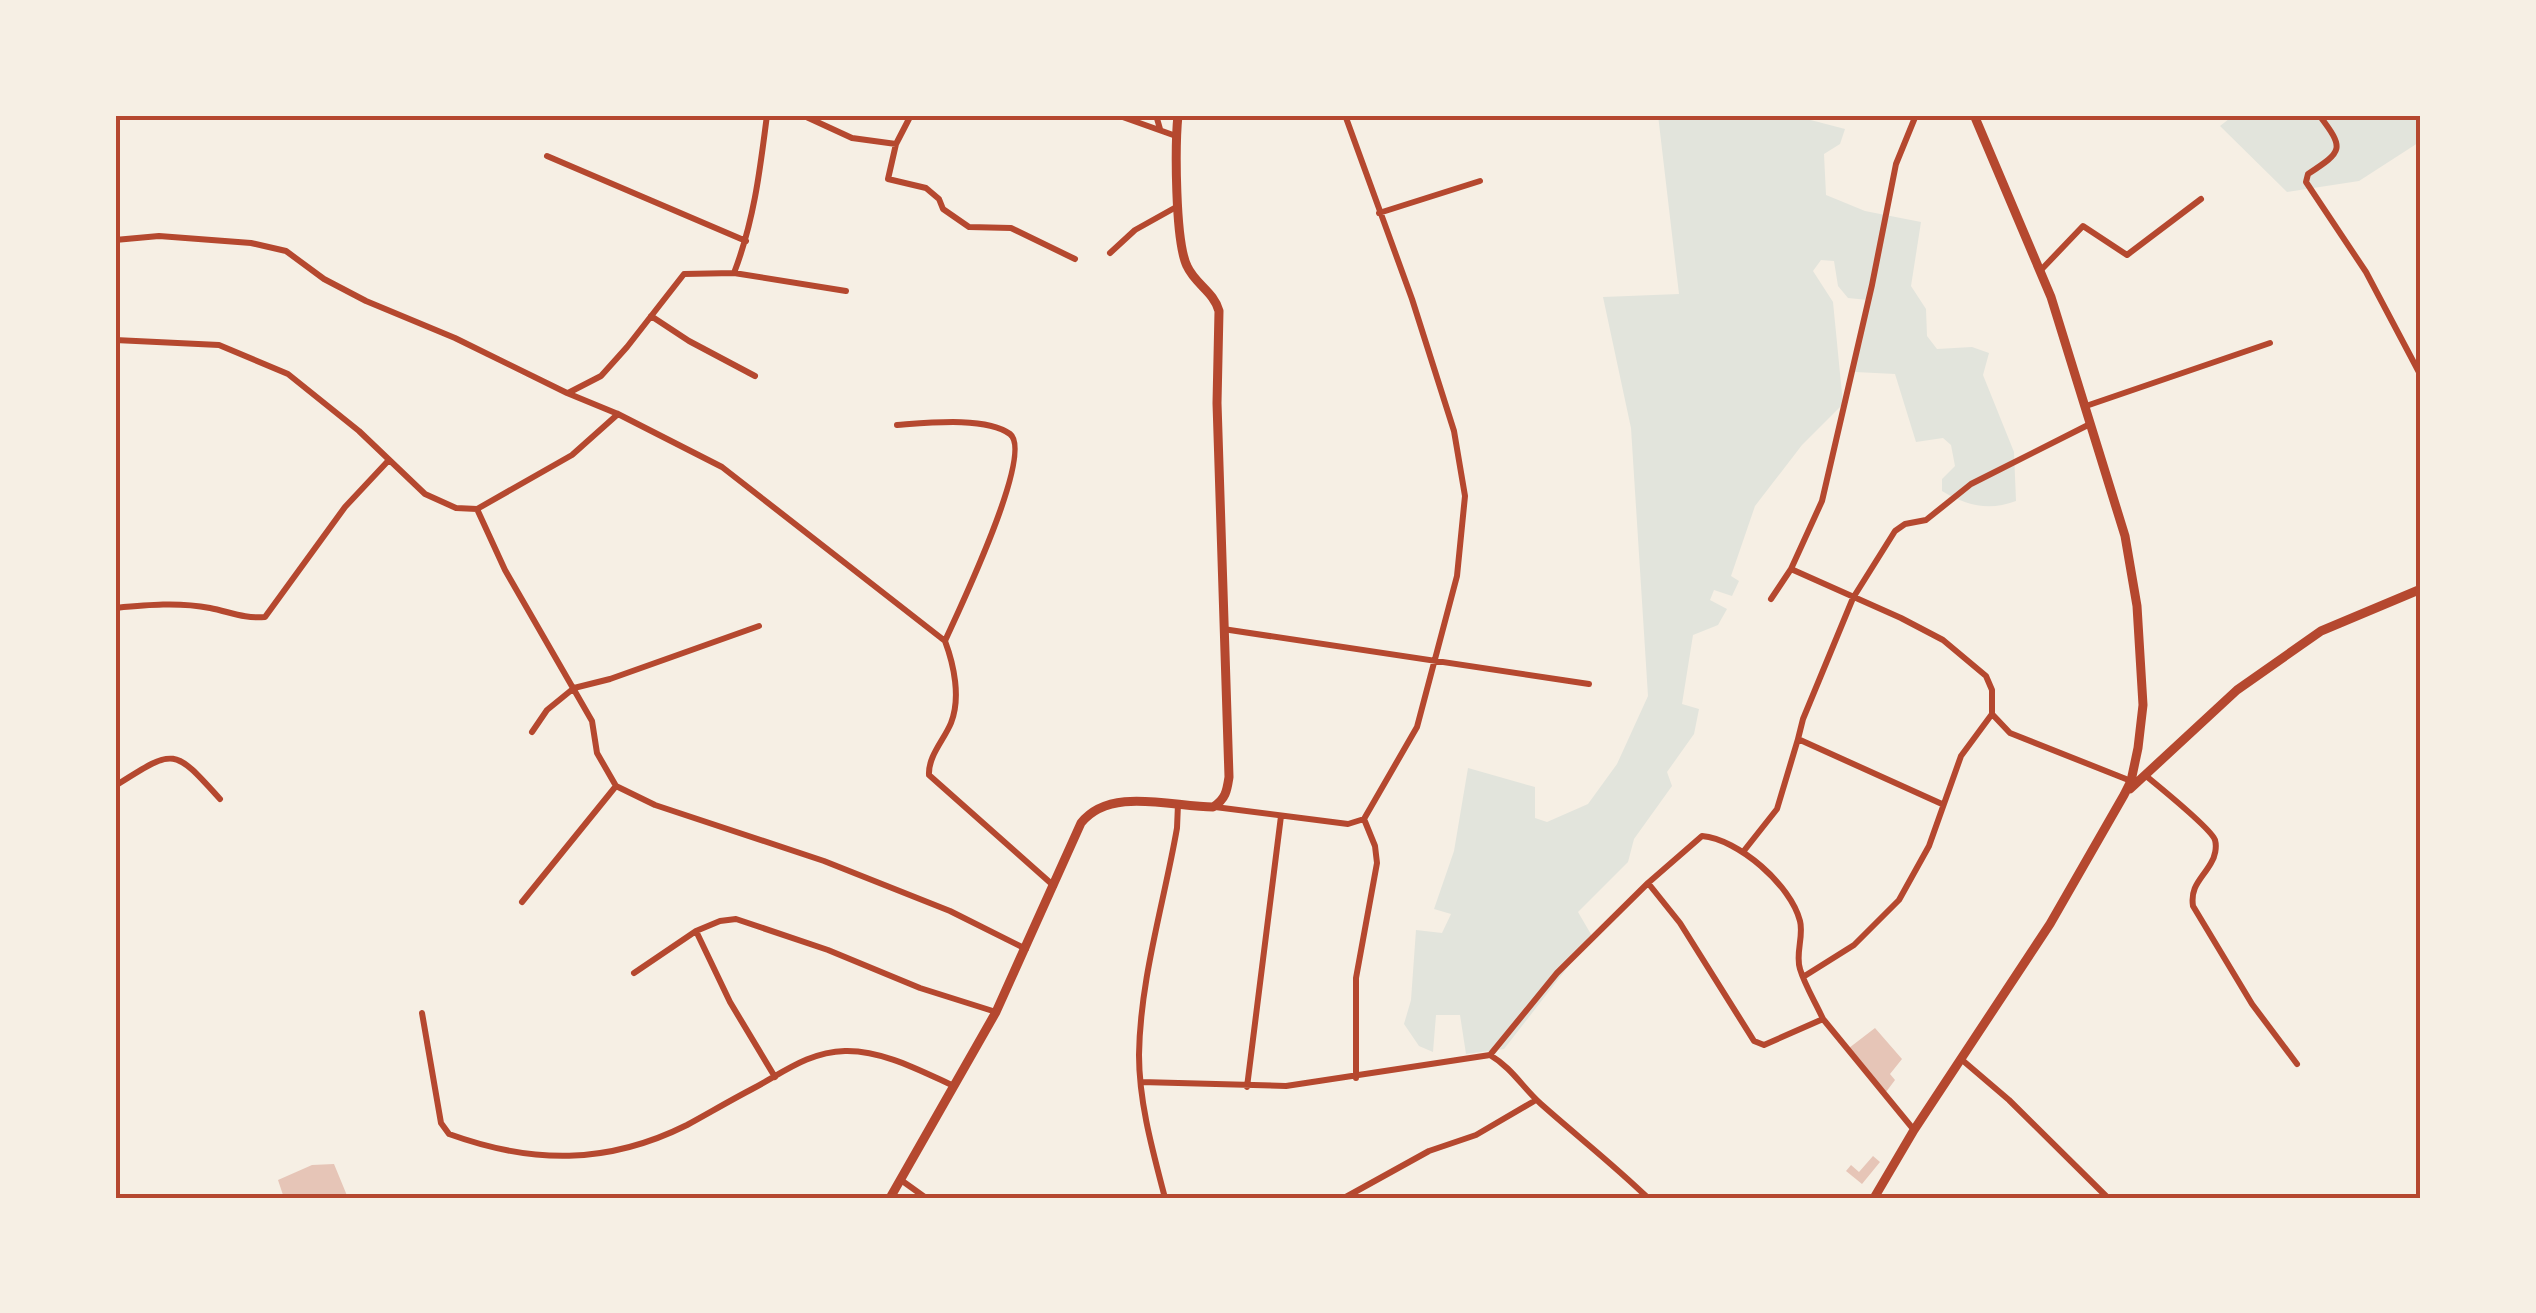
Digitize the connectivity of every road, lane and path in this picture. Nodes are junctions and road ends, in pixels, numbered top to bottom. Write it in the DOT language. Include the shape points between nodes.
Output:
graph roads {
  1 [pos="767,115"];
  2 [pos="802,115"];
  3 [pos="912,115"];
  4 [pos="1117,115"];
  5 [pos="1156,115"];
  6 [pos="1178,115"];
  7 [pos="1345,115"];
  8 [pos="1916,115"];
  9 [pos="1974,115"];
  10 [pos="2319,115"];
  11 [pos="1160,130"];
  12 [pos="1176,136"];
  13 [pos="896,144"];
  14 [pos="547,156"];
  15 [pos="1480,181"];
  16 [pos="2201,198"];
  17 [pos="1178,206"];
  18 [pos="1379,213"];
  19 [pos="115,240"];
  20 [pos="746,242"];
  21 [pos="1110,253"];
  22 [pos="1074,259"];
  23 [pos="2041,270"];
  24 [pos="734,273"];
  25 [pos="846,292"];
  26 [pos="651,316"];
  27 [pos="115,340"];
  28 [pos="2270,343"];
  29 [pos="755,376"];
  30 [pos="2421,376"];
  31 [pos="567,393"];
  32 [pos="2086,406"];
  33 [pos="618,414"];
  34 [pos="2090,424"];
  35 [pos="897,425"];
  36 [pos="388,461"];
  37 [pos="477,509"];
  38 [pos="1791,569"];
  39 [pos="2421,589"];
  40 [pos="1853,598"];
  41 [pos="1771,599"];
  42 [pos="115,608"];
  43 [pos="759,626"];
  44 [pos="1222,629"];
  45 [pos="945,641"];
  46 [pos="1436,661"];
  47 [pos="1589,684"];
  48 [pos="574,688"];
  49 [pos="1992,714"];
  50 [pos="532,732"];
  51 [pos="1798,739"];
  52 [pos="2145,775"];
  53 [pos="2131,781"];
  54 [pos="115,786"];
  55 [pos="616,786"];
  56 [pos="2124,795"];
  57 [pos="220,799"];
  58 [pos="1178,804"];
  59 [pos="1942,804"];
  60 [pos="1214,807"];
  61 [pos="1281,816"];
  62 [pos="1364,818"];
  63 [pos="1743,852"];
  64 [pos="1648,883"];
  65 [pos="1055,887"];
  66 [pos="522,902"];
  67 [pos="696,932"];
  68 [pos="1026,950"];
  69 [pos="634,973"];
  70 [pos="1804,977"];
  71 [pos="996,1012"];
  72 [pos="422,1013"];
  73 [pos="1823,1020"];
  74 [pos="1490,1055"];
  75 [pos="1960,1058"];
  76 [pos="2296,1064"];
  77 [pos="775,1077"];
  78 [pos="1356,1078"];
  79 [pos="1141,1082"];
  80 [pos="954,1086"];
  81 [pos="1248,1087"];
  82 [pos="1536,1100"];
  83 [pos="1914,1130"];
  84 [pos="900,1179"];
  85 [pos="890,1198"];
  86 [pos="926,1198"];
  87 [pos="1165,1198"];
  88 [pos="1344,1198"];
  89 [pos="1648,1198"];
  90 [pos="1874,1198"];
  91 [pos="2108,1198"];
  1 -- 20 [label="street"];
  2 -- 13 [label="street" via="852,138"];
  3 -- 13 [label="street"];
  4 -- 11 [label="street"];
  5 -- 11 [label="street"];
  6 -- 12 [label="street"];
  7 -- 18 [label="street"];
  8 -- 38 [label="street" via="1896,164 1822,501"];
  9 -- 23 [label="street"];
  10 -- 30 [label="street" via="2339,147 2306,182 2366,272"];
  11 -- 12 [label="street"];
  12 -- 17 [label="street"];
  13 -- 22 [label="street" via="892,182 926,188 970,227 1011,228"];
  14 -- 20 [label="street"];
  15 -- 18 [label="street"];
  16 -- 23 [label="street" via="2127,255 2083,226"];
  17 -- 21 [label="street"];
  17 -- 44 [label="street" via="1185,261 1220,311"];
  18 -- 46 [label="street" via="1454,432 1465,496 1457,576"];
  19 -- 31 [label="street" via="160,236 286,252 366,300"];
  20 -- 24 [label="street"];
  23 -- 32 [label="street"];
  24 -- 25 [label="street"];
  24 -- 26 [label="street" via="684,274"];
  26 -- 29 [label="street"];
  26 -- 31 [label="street" via="601,376"];
  27 -- 36 [label="street" via="219,345 250,356 288,374"];
  28 -- 32 [label="street"];
  31 -- 33 [label="street"];
  32 -- 34 [label="street"];
  33 -- 37 [label="street" via="572,454"];
  33 -- 45 [label="street" via="722,467"];
  34 -- 40 [label="street" via="1971,484 1926,520 1895,530"];
  34 -- 53 [label="street" via="2125,536 2137,606 2143,705"];
  35 -- 45 [label="street" via="962,423 1011,434 1015,441 1002,509"];
  36 -- 37 [label="street" via="425,494"];
  36 -- 42 [label="street" via="345,507 265,617 165,603"];
  37 -- 48 [label="street" via="504,570"];
  38 -- 40 [label="street"];
  38 -- 41 [label="street"];
  39 -- 52 [label="street" via="2321,631 2237,690"];
  40 -- 49 [label="street" via="1943,640 1986,676"];
  40 -- 51 [label="street"];
  43 -- 48 [label="street"];
  44 -- 46 [label="street"];
  44 -- 60 [label="street" via="1228,776 1226,793"];
  45 -- 65 [label="street" via="956,701 928,775"];
  46 -- 47 [label="street"];
  46 -- 62 [label="street" via="1417,726"];
  48 -- 50 [label="street"];
  48 -- 55 [label="street"];
  49 -- 53 [label="street" via="2010,733"];
  49 -- 59 [label="street" via="1961,756"];
  51 -- 59 [label="street"];
  51 -- 63 [label="street" via="1777,810"];
  52 -- 56 [label="street"];
  52 -- 76 [label="street" via="2212,834 2216,850 2196,882 2193,906"];
  53 -- 56 [label="street"];
  54 -- 57 [label="street" via="175,757"];
  55 -- 66 [label="street"];
  55 -- 68 [label="street" via="950,911"];
  56 -- 75 [label="street" via="2050,924"];
  58 -- 60 [label="street"];
  58 -- 65 [label="street" via="1110,803 1089,812"];
  58 -- 79 [label="street" via="1142,1008"];
  59 -- 70 [label="street" via="1929,846 1899,900 1854,944"];
  60 -- 61 [label="street"];
  61 -- 62 [label="street" via="1348,824"];
  61 -- 81 [label="street"];
  62 -- 78 [label="street" via="1378,863 1356,978"];
  63 -- 64 [label="street" via="1722,838 1702,836"];
  63 -- 70 [label="street" via="1774,878 1793,906"];
  64 -- 73 [label="street" via="1754,1041 1764,1045"];
  64 -- 74 [label="street" via="1557,974"];
  65 -- 68 [label="street"];
  67 -- 69 [label="street"];
  67 -- 71 [label="street" via="720,921 748,921"];
  67 -- 77 [label="street"];
  68 -- 71 [label="street"];
  70 -- 73 [label="street"];
  71 -- 80 [label="street"];
  72 -- 77 [label="street" via="441,1122 449,1134 535,1156 615,1152 684,1126"];
  73 -- 83 [label="street"];
  74 -- 78 [label="street"];
  74 -- 82 [label="street"];
  75 -- 83 [label="street"];
  75 -- 91 [label="street"];
  77 -- 80 [label="street" via="799,1061 848,1051 908,1065"];
  78 -- 81 [label="street"];
  79 -- 81 [label="street"];
  79 -- 87 [label="street"];
  80 -- 84 [label="street"];
  82 -- 88 [label="street"];
  82 -- 89 [label="street"];
  83 -- 90 [label="street"];
  84 -- 85 [label="street"];
  84 -- 86 [label="street"];
}
